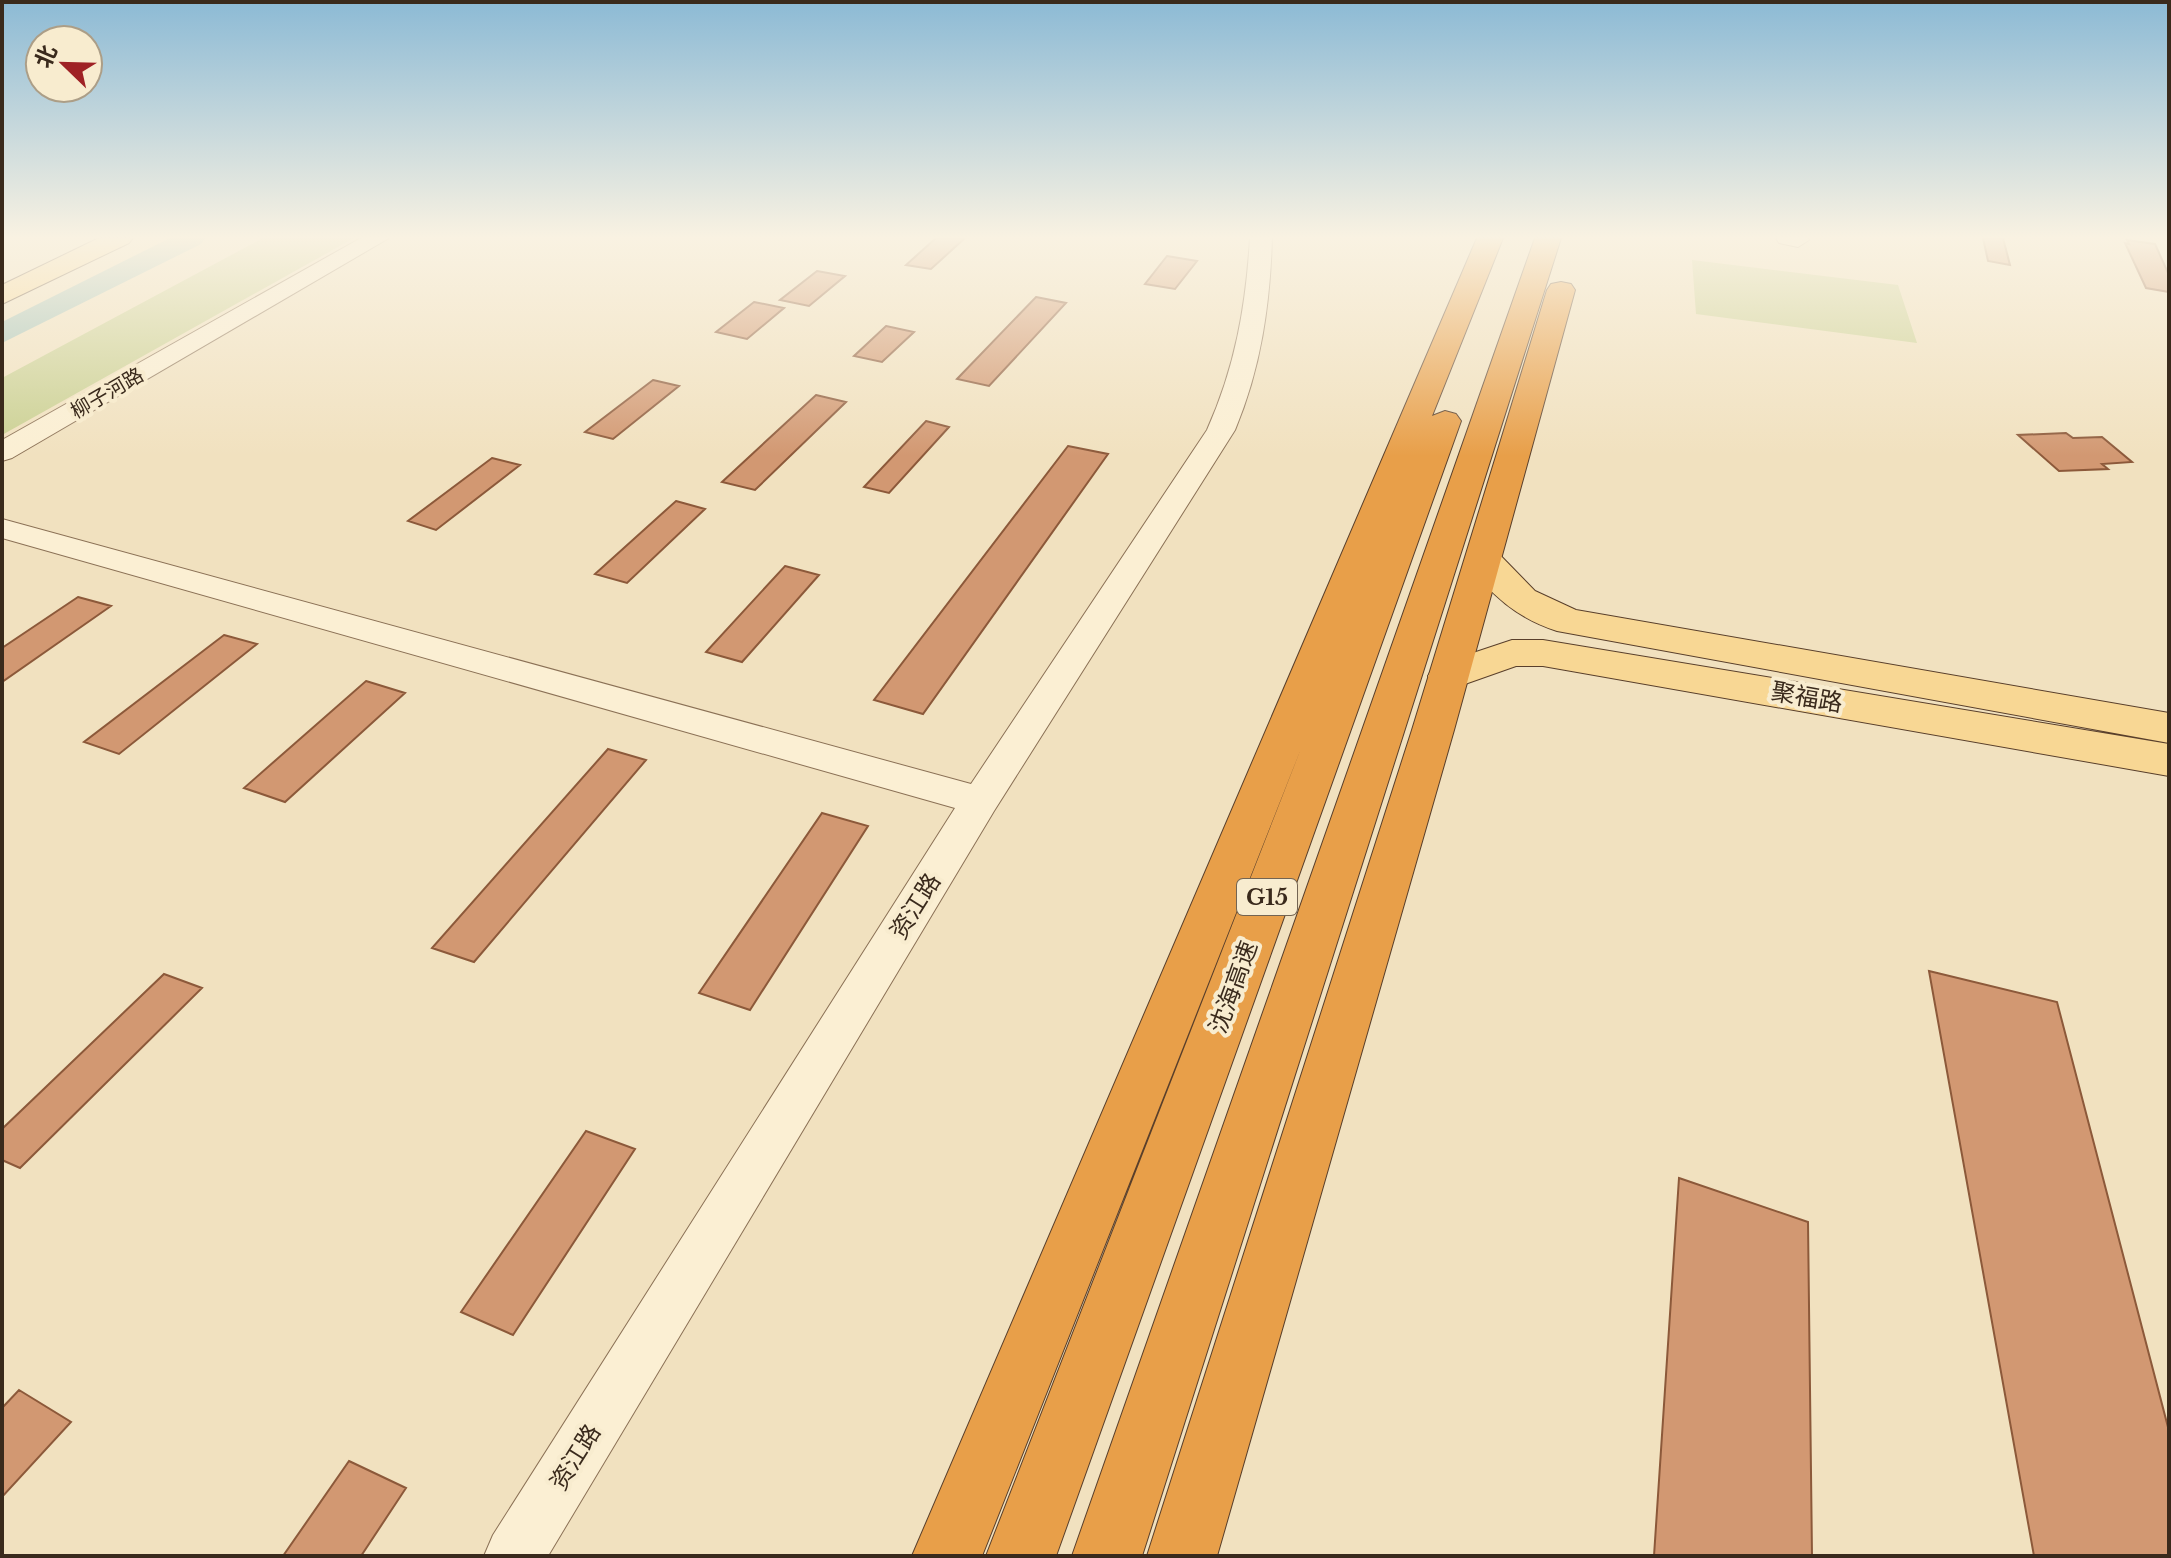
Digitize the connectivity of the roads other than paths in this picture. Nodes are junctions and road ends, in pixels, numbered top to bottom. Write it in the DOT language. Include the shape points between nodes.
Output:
graph roads {
  1 [pos="250,311"];
  2 [pos="1255,311"];
  3 [pos="1460,311"];
  4 [pos="1486,311"];
  5 [pos="1524,311"];
  6 [pos="1555,311"];
  7 [pos="2,452"];
  8 [pos="2,528"];
  9 [pos="1484,560"];
  10 [pos="1448,676"];
  11 [pos="2169,728"];
  12 [pos="2169,760"];
  13 [pos="980,801"];
  14 [pos="514,1556"];
  15 [pos="947,1556"];
  16 [pos="1021,1556"];
  17 [pos="1107,1556"];
  18 [pos="1182,1556"];
  1 -- 7 [label="street, 柳子河路"];
  2 -- 13 [label="street, 资江路" via="1241,388 1221,430"];
  3 -- 15 [label="highway"];
  4 -- 16 [label="highway, 沈海高速 / G15"];
  5 -- 17 [label="highway, G15"];
  6 -- 9 [label="highway"];
  8 -- 13 [label="street"];
  9 -- 10 [label="highway"];
  9 -- 11 [label="main road, 聚福路" via="1517,600 1571,622"];
  10 -- 12 [label="main road, 聚福路" via="1512,653 1543,653"];
  10 -- 18 [label="highway"];
  13 -- 14 [label="street, 资江路"];
}
